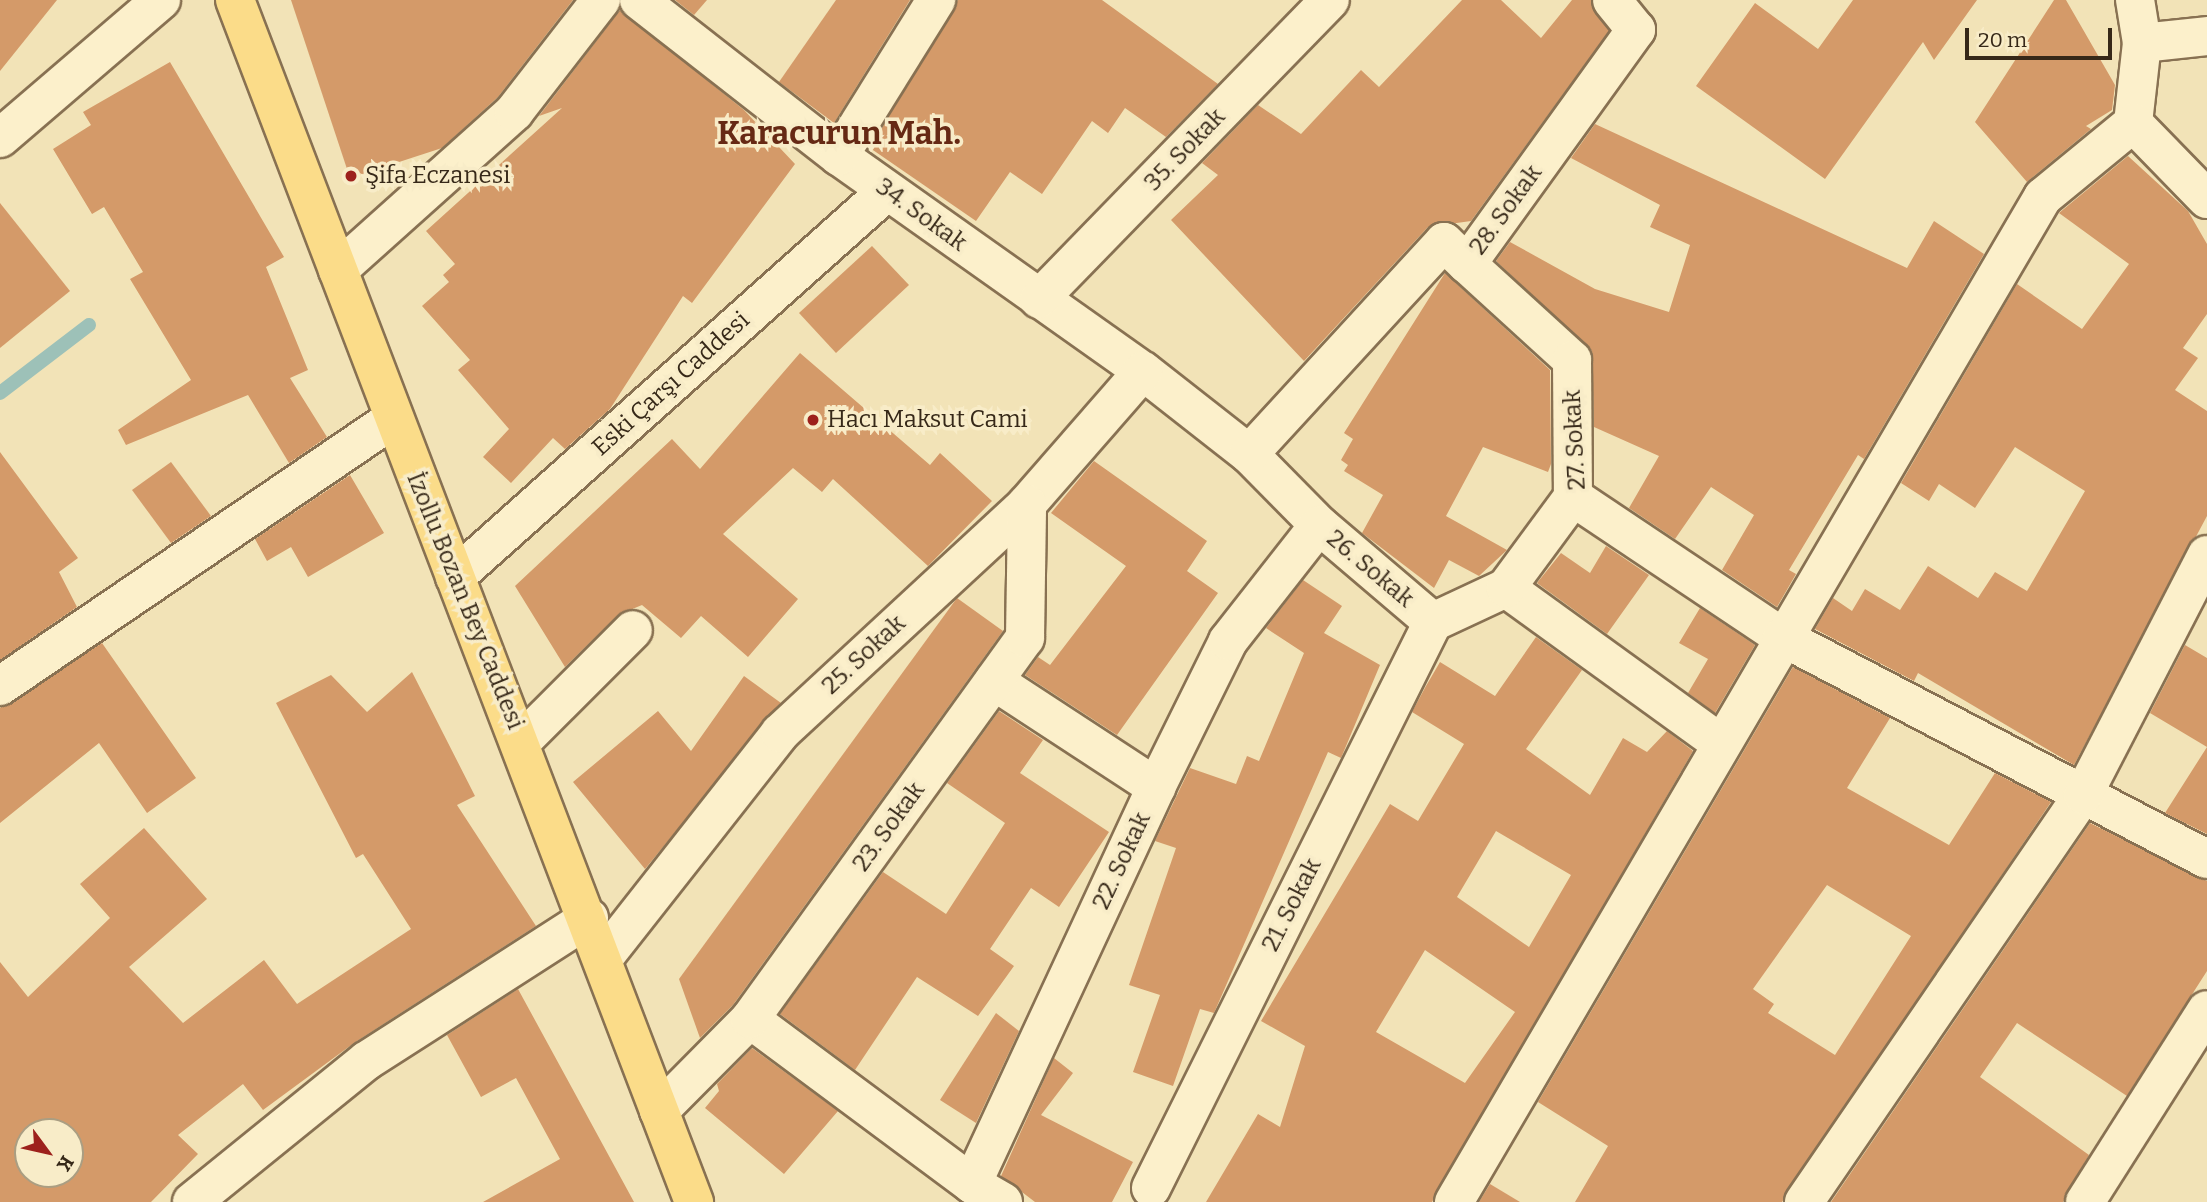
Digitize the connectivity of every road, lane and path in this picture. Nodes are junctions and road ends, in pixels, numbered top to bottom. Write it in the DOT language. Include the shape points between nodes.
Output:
graph roads {
  1 [pos="161,0"];
  2 [pos="235,0"];
  3 [pos="601,0"];
  4 [pos="639,0"];
  5 [pos="936,0"];
  6 [pos="1330,0"];
  7 [pos="1612,0"];
  8 [pos="2135,0"];
  9 [pos="2207,36"];
  10 [pos="2143,43"];
  11 [pos="2133,123"];
  12 [pos="0,138"];
  13 [pos="839,156"];
  14 [pos="887,191"];
  15 [pos="2207,198"];
  16 [pos="1467,264"];
  17 [pos="338,270"];
  18 [pos="1039,299"];
  19 [pos="1143,371"];
  20 [pos="393,419"];
  21 [pos="1249,454"];
  22 [pos="1573,497"];
  23 [pos="1027,504"];
  24 [pos="1319,525"];
  25 [pos="2207,555"];
  26 [pos="455,577"];
  27 [pos="1507,588"];
  28 [pos="1433,622"];
  29 [pos="633,630"];
  30 [pos="1782,637"];
  31 [pos="994,681"];
  32 [pos="0,686"];
  33 [pos="521,742"];
  34 [pos="1720,743"];
  35 [pos="1156,787"];
  36 [pos="2083,794"];
  37 [pos="2207,859"];
  38 [pos="589,918"];
  39 [pos="604,957"];
  40 [pos="2207,1010"];
  41 [pos="750,1019"];
  42 [pos="659,1111"];
  43 [pos="987,1193"];
  44 [pos="1158,1197"];
  45 [pos="192,1202"];
  46 [pos="694,1202"];
  47 [pos="1454,1202"];
  48 [pos="1804,1202"];
  49 [pos="2085,1202"];
  1 -- 12 [label="street"];
  2 -- 17 [label="main road, İzollu Bozan Bey Caddesi"];
  3 -- 17 [label="street" via="514,113"];
  4 -- 13 [label="street, 34. Sokak"];
  5 -- 13 [label="street"];
  6 -- 18 [label="street, 35. Sokak"];
  7 -- 16 [label="street, 28. Sokak" via="1636,30"];
  8 -- 10 [label="street"];
  9 -- 10 [label="street"];
  10 -- 11 [label="street"];
  11 -- 15 [label="street"];
  11 -- 30 [label="street" via="2043,197"];
  13 -- 14 [label="street, 34. Sokak"];
  14 -- 18 [label="street, 34. Sokak"];
  14 -- 26 [label="street, Eski Çarşı Caddesi"];
  16 -- 21 [label="street, 28. Sokak" via="1444,242"];
  16 -- 22 [label="street, 27. Sokak" via="1572,360"];
  17 -- 20 [label="main road, İzollu Bozan Bey Caddesi"];
  18 -- 19 [label="street, 26. Sokak"];
  19 -- 21 [label="street, 26. Sokak"];
  19 -- 23 [label="street, 25. Sokak"];
  20 -- 26 [label="main road, İzollu Bozan Bey Caddesi"];
  20 -- 32 [label="street"];
  21 -- 24 [label="street, 26. Sokak"];
  22 -- 27 [label="street"];
  22 -- 30 [label="street, 27. Sokak"];
  23 -- 31 [label="street, 23. Sokak" via="1025,638"];
  23 -- 39 [label="street, 25. Sokak" via="780,733"];
  24 -- 28 [label="street, 26. Sokak"];
  24 -- 35 [label="street, 22. Sokak" via="1228,641"];
  25 -- 36 [label="street"];
  26 -- 33 [label="main road, İzollu Bozan Bey Caddesi"];
  27 -- 28 [label="street, 26. Sokak"];
  27 -- 34 [label="street"];
  28 -- 44 [label="street, 21. Sokak"];
  29 -- 33 [label="street"];
  30 -- 34 [label="street"];
  30 -- 36 [label="street, 27. Sokak"];
  31 -- 35 [label="street"];
  31 -- 41 [label="street, 23. Sokak"];
  33 -- 38 [label="main road, İzollu Bozan Bey Caddesi"];
  34 -- 47 [label="street"];
  35 -- 43 [label="street, 22. Sokak"];
  36 -- 37 [label="street, 27. Sokak"];
  36 -- 48 [label="street"];
  38 -- 39 [label="main road, İzollu Bozan Bey Caddesi"];
  38 -- 45 [label="street" via="366,1061"];
  39 -- 42 [label="main road, İzollu Bozan Bey Caddesi"];
  40 -- 49 [label="street"];
  41 -- 42 [label="street, 23. Sokak"];
  41 -- 43 [label="street"];
  42 -- 46 [label="main road, İzollu Bozan Bey Caddesi"];
}
